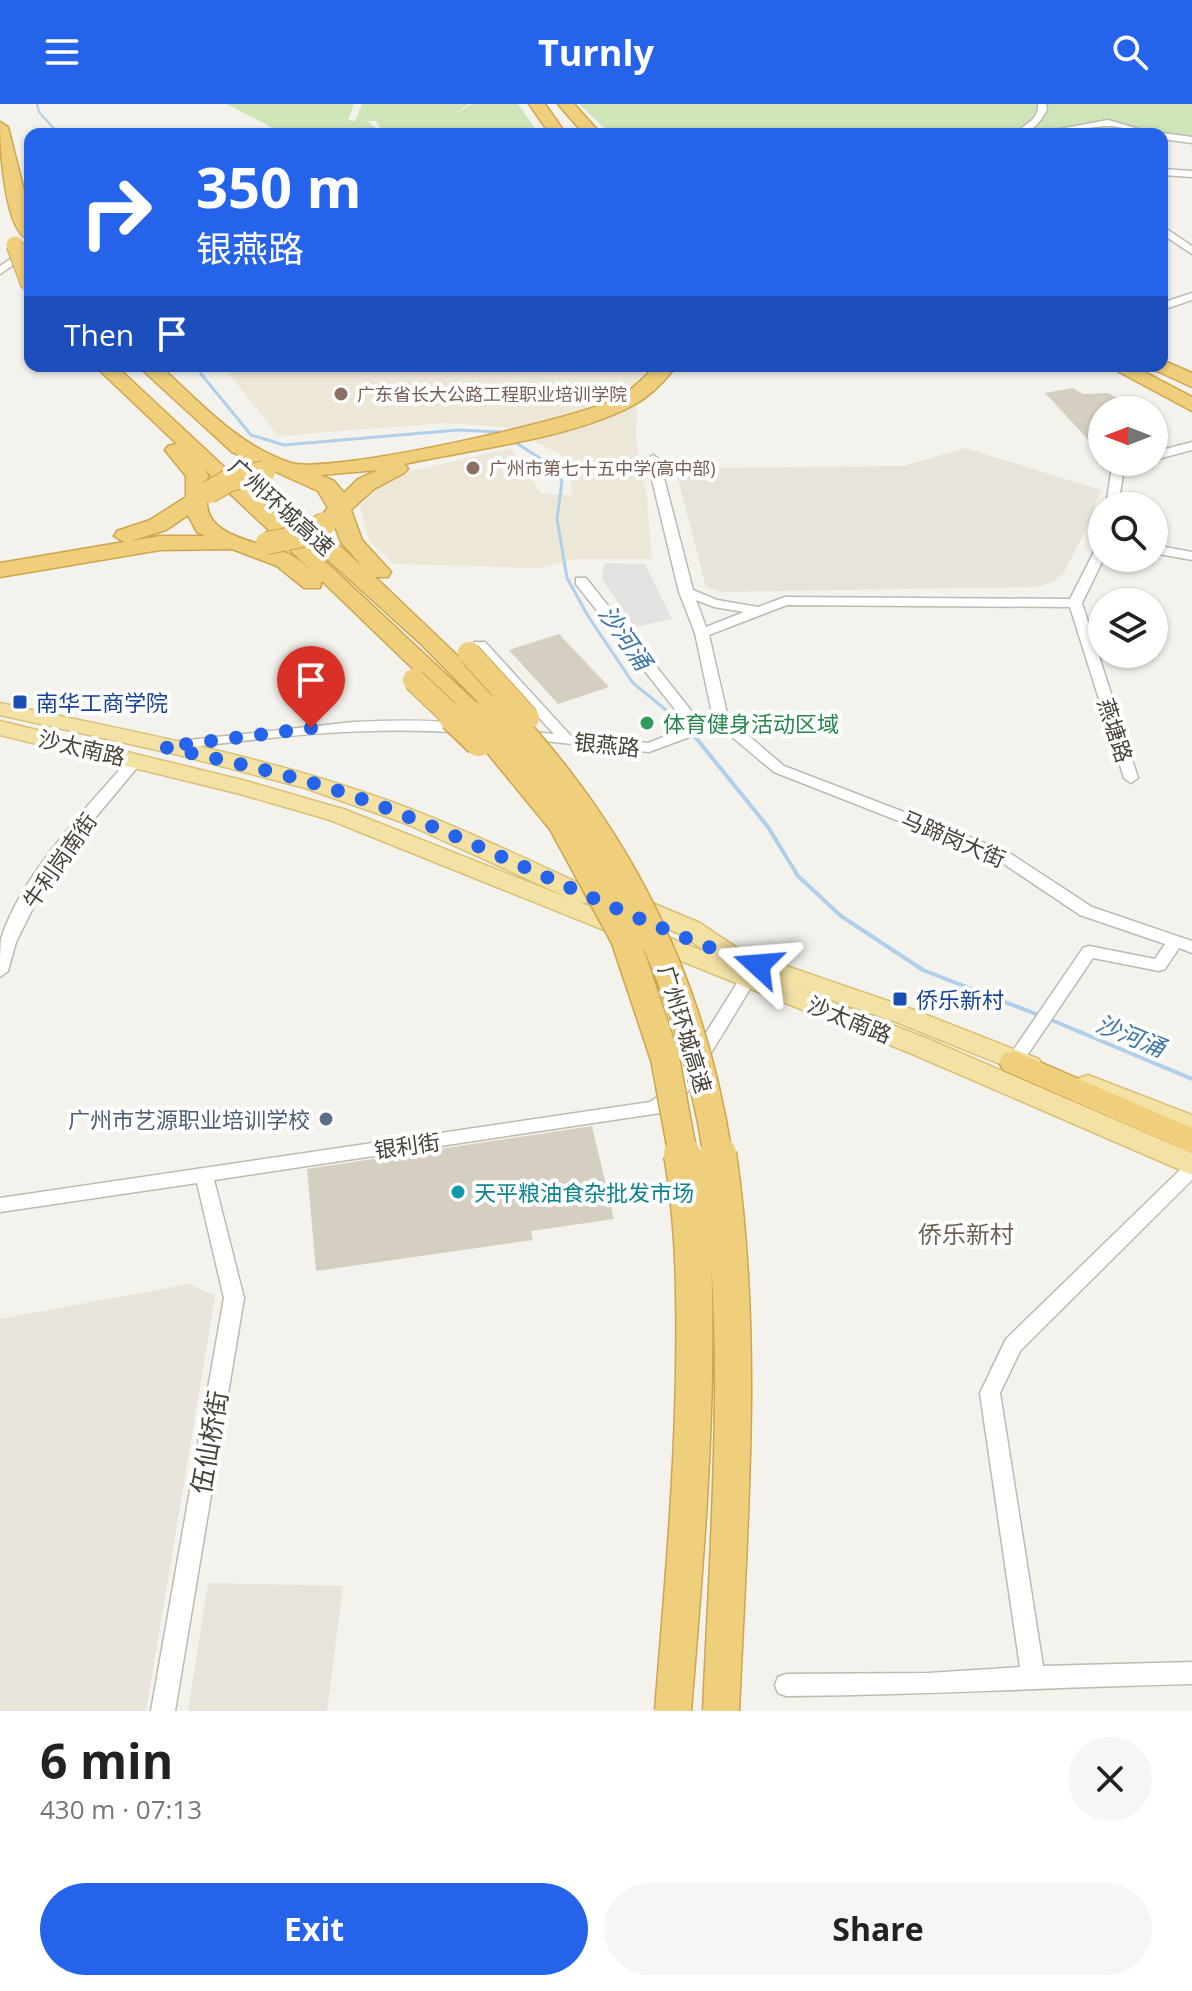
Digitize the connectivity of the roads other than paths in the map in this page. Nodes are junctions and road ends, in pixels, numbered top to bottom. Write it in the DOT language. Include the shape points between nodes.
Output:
graph roads {
  1 [pos="537,104"];
  2 [pos="566,104"];
  3 [pos="1042,104"];
  4 [pos="0,127"];
  5 [pos="554,128"];
  6 [pos="578,128"];
  7 [pos="588,128"];
  8 [pos="1028,128"];
  9 [pos="1076,128"];
  10 [pos="1128,128"];
  11 [pos="1168,137"];
  12 [pos="1192,140"];
  13 [pos="1168,172"];
  14 [pos="1192,174"];
  15 [pos="0,204"];
  16 [pos="1168,233"];
  17 [pos="24,237"];
  18 [pos="24,241"];
  19 [pos="24,244"];
  20 [pos="1192,251"];
  21 [pos="0,271"];
  22 [pos="1192,296"];
  23 [pos="1168,305"];
  24 [pos="1168,369"];
  25 [pos="95,372"];
  26 [pos="111,372"];
  27 [pos="137,372"];
  28 [pos="155,372"];
  29 [pos="660,372"];
  30 [pos="674,372"];
  31 [pos="1129,372"];
  32 [pos="1192,381"];
  33 [pos="1192,405"];
  34 [pos="1192,446"];
  35 [pos="1168,452"];
  36 [pos="653,459"];
  37 [pos="263,466"];
  38 [pos="345,469"];
  39 [pos="292,470"];
  40 [pos="313,479"];
  41 [pos="200,500"];
  42 [pos="336,517"];
  43 [pos="245,543"];
  44 [pos="1168,552"];
  45 [pos="1192,556"];
  46 [pos="0,560"];
  47 [pos="0,570"];
  48 [pos="1090,572"];
  49 [pos="581,581"];
  50 [pos="686,592"];
  51 [pos="1075,603"];
  52 [pos="758,610"];
  53 [pos="702,633"];
  54 [pos="480,645"];
  55 [pos="0,709"];
  56 [pos="484,709"];
  57 [pos="721,720"];
  58 [pos="0,728"];
  59 [pos="698,729"];
  60 [pos="567,740"];
  61 [pos="164,747"];
  62 [pos="136,760"];
  63 [pos="1131,778"];
  64 [pos="531,880"];
  65 [pos="631,888"];
  66 [pos="620,927"];
  67 [pos="1184,944"];
  68 [pos="0,971"];
  69 [pos="748,979"];
  70 [pos="1014,1062"];
  71 [pos="1192,1126"];
  72 [pos="1192,1141"];
  73 [pos="1190,1168"];
  74 [pos="204,1175"];
  75 [pos="0,1205"];
  76 [pos="1192,1673"];
  77 [pos="1033,1677"];
  78 [pos="786,1685"];
  79 [pos="163,1711"];
  80 [pos="673,1711"];
  81 [pos="721,1711"];
  1 -- 5 [label="highway"];
  2 -- 6 [label="highway"];
  2 -- 7 [label="highway"];
  3 -- 8 [label="street" via="1036,122"];
  4 -- 17 [label="highway"];
  9 -- 10 [label="street" via="1108,123"];
  11 -- 12 [label="street"];
  13 -- 14 [label="street"];
  15 -- 18 [label="highway"];
  16 -- 20 [label="street"];
  19 -- 21 [label="street"];
  22 -- 23 [label="street"];
  24 -- 32 [label="highway"];
  25 -- 41 [label="highway" via="186,461 197,475"];
  26 -- 56 [label="highway, 广州环城高速" via="404,645"];
  27 -- 56 [label="highway, 广州环城高速" via="429,639"];
  28 -- 37 [label="highway"];
  29 -- 38 [label="highway" via="634,396 587,418"];
  30 -- 42 [label="highway" via="650,394 601,419 396,469 366,484 348,510"];
  31 -- 33 [label="highway"];
  34 -- 35 [label="street"];
  36 -- 50 [label="street"];
  37 -- 38 [label="highway"];
  37 -- 39 [label="highway"];
  37 -- 40 [label="highway"];
  37 -- 41 [label="highway, bridge"];
  38 -- 39 [label="highway"];
  39 -- 40 [label="highway"];
  40 -- 42 [label="highway" via="329,489"];
  41 -- 43 [label="highway" via="208,530"];
  41 -- 46 [label="highway" via="137,533"];
  42 -- 43 [label="highway, bridge" via="303,536"];
  42 -- 65 [label="highway, bridge" via="363,555 506,690 567,774"];
  43 -- 47 [label="highway" via="149,544"];
  43 -- 66 [label="highway, bridge" via="303,574 488,752 587,872"];
  44 -- 45 [label="street"];
  48 -- 51 [label="street"];
  49 -- 59 [label="street"];
  50 -- 52 [label="street"];
  50 -- 53 [label="street"];
  51 -- 52 [label="street" via="785,601"];
  51 -- 63 [label="street, 燕塘路"];
  52 -- 53 [label="street"];
  53 -- 57 [label="street"];
  54 -- 60 [label="street"];
  55 -- 61 [label="main road, 沙太南路"];
  56 -- 65 [label="highway, 广州环城高速, bridge" via="545,759"];
  56 -- 66 [label="highway, 广州环城高速, bridge" via="554,810"];
  57 -- 59 [label="street, 银燕路"];
  57 -- 67 [label="street, 马蹄岗大街" via="779,769 1003,856 1086,911"];
  58 -- 62 [label="main road, 沙太南路"];
  59 -- 60 [label="street, 银燕路" via="649,748"];
  60 -- 61 [label="street, 银燕路" via="376,723"];
  61 -- 64 [label="main road, 沙太南路" via="356,797"];
  62 -- 64 [label="main road, 沙太南路" via="338,815"];
  62 -- 68 [label="street, 牛利岗南街" via="83,823 29,901 11,933"];
  64 -- 69 [label="main road, 沙太南路" via="565,914 680,967"];
  64 -- 70 [label="main road, 沙太南路" via="905,1016"];
  65 -- 81 [label="highway, 广州环城高速, bridge" via="664,957 691,1036 723,1197 732,1334"];
  66 -- 80 [label="highway, 广州环城高速, bridge" via="663,1047 692,1223 696,1322 691,1497"];
  67 -- 70 [label="street" via="1159,965 1089,952"];
  69 -- 73 [label="main road, 沙太南路" via="992,1076"];
  69 -- 74 [label="street, 银利街" via="679,1091 654,1108"];
  70 -- 71 [label="main road, 沙太南路"];
  70 -- 72 [label="highway"];
  73 -- 77 [label="street" via="1013,1345 990,1393"];
  74 -- 75 [label="street, 银利街"];
  74 -- 79 [label="street, 伍仙桥街" via="234,1298"];
  76 -- 77 [label="street"];
  77 -- 78 [label="street"];
}
